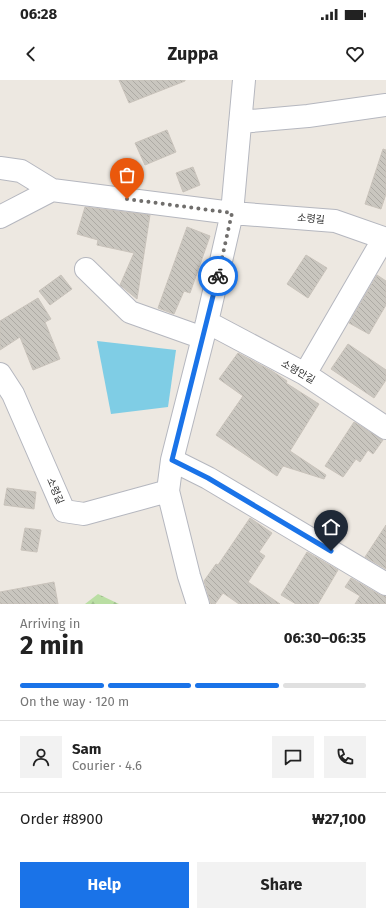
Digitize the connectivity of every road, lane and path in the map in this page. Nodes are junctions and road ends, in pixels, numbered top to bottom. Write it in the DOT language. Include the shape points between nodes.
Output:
graph roads {
  1 [pos="244,80"];
  2 [pos="386,105"];
  3 [pos="240,122"];
  4 [pos="0,168"];
  5 [pos="52,190"];
  6 [pos="232,213"];
  7 [pos="0,217"];
  8 [pos="385,239"];
  9 [pos="86,269"];
  10 [pos="205,330"];
  11 [pos="0,374"];
  12 [pos="305,374"];
  13 [pos="386,428"];
  14 [pos="172,460"];
  15 [pos="168,491"];
  16 [pos="386,584"];
  17 [pos="198,604"];
  1 -- 3 [label="street"];
  2 -- 3 [label="street"];
  3 -- 6 [label="street"];
  4 -- 5 [label="street" via="21,171"];
  5 -- 6 [label="street, 소령길"];
  5 -- 7 [label="street"];
  6 -- 8 [label="street, 소령길" via="335,221"];
  6 -- 10 [label="street"];
  8 -- 12 [label="street"];
  9 -- 10 [label="street, 소령안길" via="130,312"];
  10 -- 12 [label="street, 소령안길"];
  10 -- 14 [label="street"];
  11 -- 15 [label="street, 소령길" via="14,394 64,510 84,514"];
  12 -- 13 [label="street, 소령안길"];
  14 -- 15 [label="street"];
  14 -- 16 [label="street" via="208,478"];
  15 -- 17 [label="street"];
}
